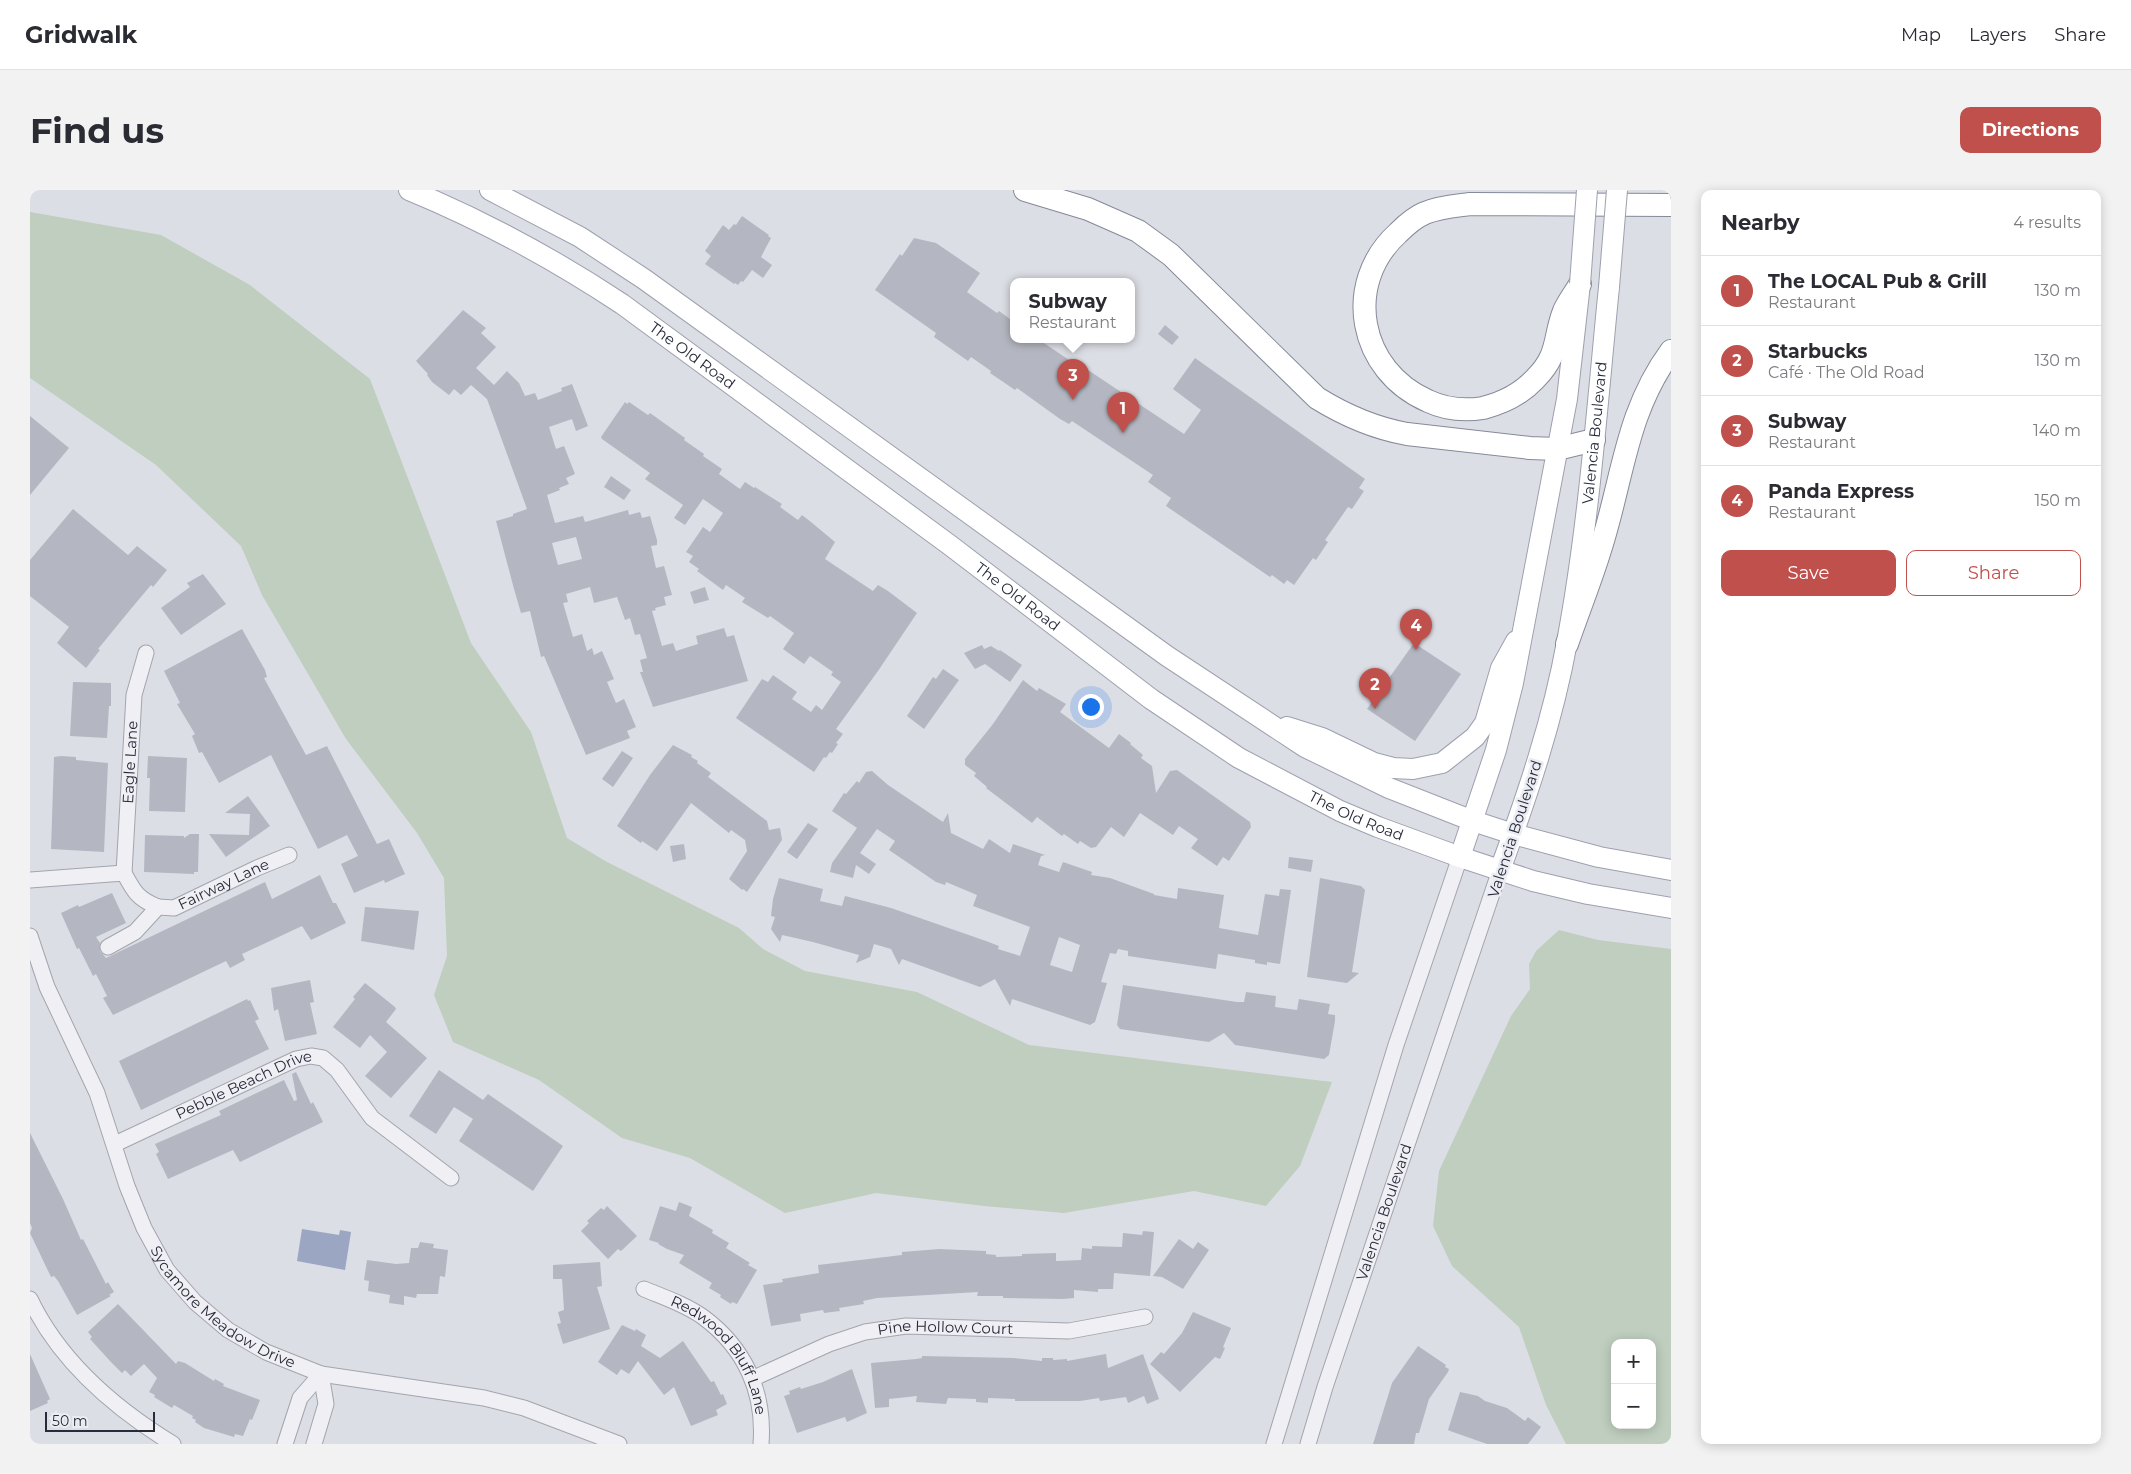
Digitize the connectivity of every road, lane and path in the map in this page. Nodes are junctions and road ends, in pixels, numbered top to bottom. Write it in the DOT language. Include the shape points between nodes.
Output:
graph roads {
  1 [pos="409,190"];
  2 [pos="490,190"];
  3 [pos="1025,190"];
  4 [pos="1586,190"];
  5 [pos="1617,190"];
  6 [pos="1671,205"];
  7 [pos="1580,284"];
  8 [pos="1671,351"];
  9 [pos="1594,440"];
  10 [pos="1557,449"];
  11 [pos="1524,626"];
  12 [pos="1567,644"];
  13 [pos="146,652"];
  14 [pos="1268,720"];
  15 [pos="1473,821"];
  16 [pos="1513,834"];
  17 [pos="289,855"];
  18 [pos="1460,857"];
  19 [pos="1500,870"];
  20 [pos="1671,870"];
  21 [pos="124,874"];
  22 [pos="30,880"];
  23 [pos="158,907"];
  24 [pos="1671,908"];
  25 [pos="30,936"];
  26 [pos="108,947"];
  27 [pos="115,1144"];
  28 [pos="451,1178"];
  29 [pos="644,1289"];
  30 [pos="30,1299"];
  31 [pos="1145,1317"];
  32 [pos="35,1324"];
  33 [pos="321,1374"];
  34 [pos="754,1378"];
  35 [pos="173,1444"];
  36 [pos="284,1444"];
  37 [pos="314,1444"];
  38 [pos="619,1444"];
  39 [pos="761,1444"];
  40 [pos="1274,1444"];
  41 [pos="1308,1444"];
  1 -- 18 [label="main road, The Old Road" via="519,241 614,299 950,546 1151,699 1239,758 1340,810"];
  2 -- 14 [label="main road" via="580,237 644,279 1167,656"];
  3 -- 10 [label="highway" via="1088,209 1138,232 1171,255 1317,398 1344,414 1380,428 1408,434"];
  4 -- 7 [label="main road, Valencia Boulevard, bridge"];
  5 -- 9 [label="main road, Valencia Boulevard, bridge"];
  6 -- 7 [label="highway" via="1470,204 1425,213 1388,241 1377,257 1364,295 1364,313 1369,337 1388,374 1418,397 1437,405 1472,410 1497,405 1517,395 1546,368 1555,350 1564,311"];
  7 -- 10 [label="main road, Valencia Boulevard" via="1567,399"];
  8 -- 12 [label="highway" via="1653,377 1628,441 1602,546"];
  9 -- 10 [label="highway"];
  9 -- 12 [label="main road, Valencia Boulevard" via="1586,526"];
  10 -- 11 [label="main road, Valencia Boulevard"];
  11 -- 14 [label="main road" via="1501,668 1485,723 1475,738 1442,763 1413,769 1393,768 1374,763 1322,738"];
  11 -- 15 [label="main road, Valencia Boulevard" via="1505,719"];
  12 -- 16 [label="main road, Valencia Boulevard" via="1542,748"];
  13 -- 21 [label="street, Eagle Lane" via="134,694"];
  14 -- 15 [label="main road" via="1305,747 1342,766"];
  15 -- 16 [label="main road"];
  15 -- 18 [label="main road, Valencia Boulevard"];
  16 -- 19 [label="main road, Valencia Boulevard"];
  16 -- 20 [label="main road" via="1599,857"];
  17 -- 23 [label="street, Fairway Lane" via="174,908"];
  18 -- 19 [label="main road, The Old Road"];
  18 -- 40 [label="street, Valencia Boulevard" via="1396,1044"];
  19 -- 24 [label="main road, The Old Road" via="1588,894"];
  19 -- 41 [label="street, Valencia Boulevard"];
  21 -- 22 [label="street"];
  21 -- 23 [label="street" via="143,901"];
  23 -- 26 [label="street" via="135,932"];
  25 -- 27 [label="street, Sycamore Meadow Drive" via="47,987 97,1093"];
  27 -- 28 [label="street, Pebble Beach Drive" via="296,1059 311,1056 323,1058 337,1070 372,1118"];
  27 -- 33 [label="street, Sycamore Meadow Drive" via="144,1228 167,1270 195,1302 228,1330 266,1352"];
  29 -- 34 [label="street, Redwood Bluff Lane" via="703,1317 739,1352"];
  30 -- 32 [label="street"];
  31 -- 34 [label="street, Pine Hollow Court" via="1069,1331 906,1326 865,1332 829,1344"];
  32 -- 35 [label="street" via="87,1378 142,1425"];
  33 -- 36 [label="street" via="300,1398"];
  33 -- 37 [label="street" via="326,1404"];
  33 -- 38 [label="street, Sycamore Meadow Drive" via="484,1398 524,1408"];
  34 -- 39 [label="street, Redwood Bluff Lane"];
}
